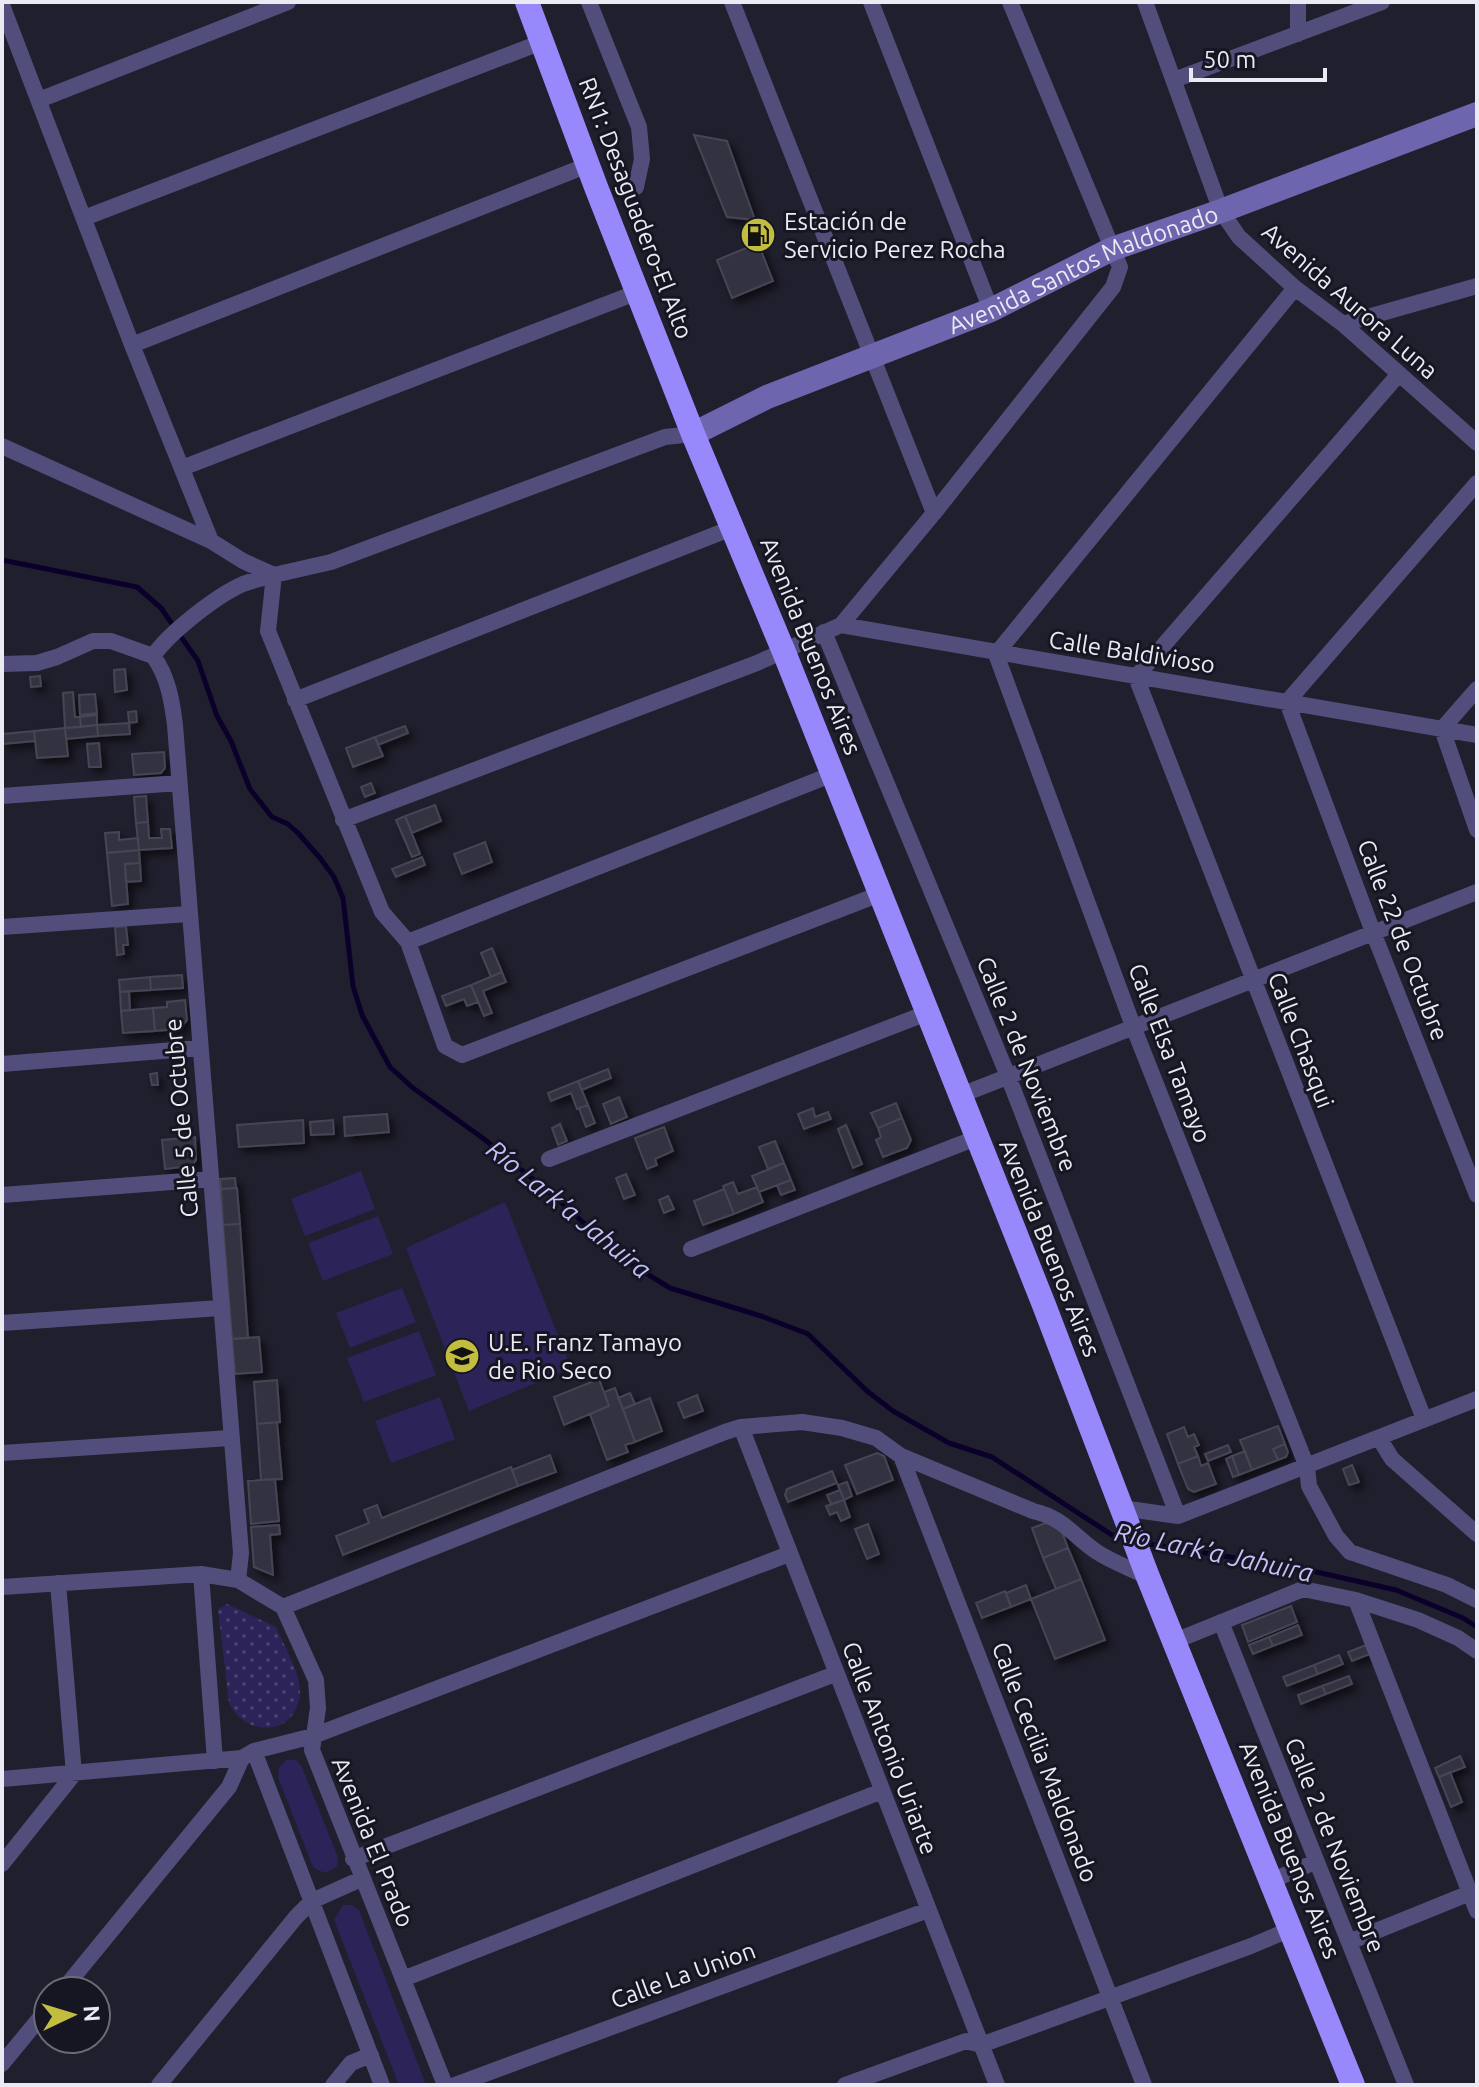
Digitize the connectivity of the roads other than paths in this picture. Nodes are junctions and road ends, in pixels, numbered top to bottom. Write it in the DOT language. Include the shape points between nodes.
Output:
graph roads {
  1 [pos="288,2"];
  2 [pos="589,2"];
  3 [pos="732,2"];
  4 [pos="871,2"];
  5 [pos="1010,2"];
  6 [pos="1145,2"];
  7 [pos="1298,2"];
  8 [pos="1382,2"];
  9 [pos="531,3"];
  10 [pos="2,5"];
  11 [pos="1298,34"];
  12 [pos="542,42"];
  13 [pos="1174,80"];
  14 [pos="39,100"];
  15 [pos="1477,114"];
  16 [pos="588,165"];
  17 [pos="636,187"];
  18 [pos="1221,211"];
  19 [pos="84,218"];
  20 [pos="1112,249"];
  21 [pos="1477,286"];
  22 [pos="1295,288"];
  23 [pos="638,292"];
  24 [pos="991,310"];
  25 [pos="1343,324"];
  26 [pos="132,345"];
  27 [pos="871,358"];
  28 [pos="1399,374"];
  29 [pos="693,434"];
  30 [pos="1477,443"];
  31 [pos="2,446"];
  32 [pos="182,468"];
  33 [pos="1477,483"];
  34 [pos="934,513"];
  35 [pos="732,528"];
  36 [pos="211,541"];
  37 [pos="274,575"];
  38 [pos="841,625"];
  39 [pos="824,632"];
  40 [pos="784,652"];
  41 [pos="996,654"];
  42 [pos="153,656"];
  43 [pos="2,664"];
  44 [pos="1136,677"];
  45 [pos="1477,689"];
  46 [pos="295,700"];
  47 [pos="1287,702"];
  48 [pos="1442,729"];
  49 [pos="1477,735"];
  50 [pos="833,774"];
  51 [pos="179,783"];
  52 [pos="2,796"];
  53 [pos="343,820"];
  54 [pos="1477,830"];
  55 [pos="1477,892"];
  56 [pos="880,894"];
  57 [pos="188,914"];
  58 [pos="2,927"];
  59 [pos="1373,932"];
  60 [pos="408,942"];
  61 [pos="1252,980"];
  62 [pos="927,1013"];
  63 [pos="1133,1026"];
  64 [pos="199,1048"];
  65 [pos="2,1064"];
  66 [pos="1008,1076"];
  67 [pos="961,1095"];
  68 [pos="976,1138"];
  69 [pos="549,1159"];
  70 [pos="211,1179"];
  71 [pos="2,1195"];
  72 [pos="1477,1195"];
  73 [pos="691,1249"];
  74 [pos="220,1308"];
  75 [pos="2,1323"];
  76 [pos="1477,1399"];
  77 [pos="1424,1419"];
  78 [pos="741,1427"];
  79 [pos="230,1438"];
  80 [pos="1379,1438"];
  81 [pos="2,1453"];
  82 [pos="901,1456"];
  83 [pos="1307,1467"];
  84 [pos="1124,1515"];
  85 [pos="1178,1516"];
  86 [pos="1477,1534"];
  87 [pos="789,1554"];
  88 [pos="1144,1566"];
  89 [pos="201,1574"];
  90 [pos="238,1580"];
  91 [pos="58,1583"];
  92 [pos="2,1587"];
  93 [pos="1356,1600"];
  94 [pos="1477,1600"];
  95 [pos="283,1607"];
  96 [pos="1221,1622"];
  97 [pos="1175,1641"];
  98 [pos="1477,1651"];
  99 [pos="835,1674"];
  100 [pos="313,1736"];
  101 [pos="248,1754"];
  102 [pos="215,1761"];
  103 [pos="74,1774"];
  104 [pos="2,1779"];
  105 [pos="882,1791"];
  106 [pos="353,1859"];
  107 [pos="1315,1862"];
  108 [pos="2,1864"];
  109 [pos="361,1879"];
  110 [pos="1273,1880"];
  111 [pos="1470,1893"];
  112 [pos="312,1901"];
  113 [pos="928,1910"];
  114 [pos="1477,1911"];
  115 [pos="1291,1929"];
  116 [pos="1349,1942"];
  117 [pos="75,1975"];
  118 [pos="403,1979"];
  119 [pos="1110,1998"];
  120 [pos="32,2027"];
  121 [pos="981,2045"];
  122 [pos="371,2055"];
  123 [pos="2,2064"];
  124 [pos="159,2085"];
  125 [pos="333,2085"];
  126 [pos="382,2085"];
  127 [pos="445,2085"];
  128 [pos="455,2085"];
  129 [pos="845,2085"];
  130 [pos="997,2085"];
  131 [pos="1144,2085"];
  132 [pos="1353,2085"];
  133 [pos="1406,2085"];
  1 -- 14 [label="street"];
  2 -- 17 [label="street" via="639,127 642,159"];
  3 -- 27 [label="street"];
  4 -- 24 [label="street"];
  5 -- 20 [label="street"];
  6 -- 13 [label="street, Avenida Aurora Luna"];
  7 -- 11 [label="street"];
  8 -- 11 [label="street"];
  9 -- 12 [label="highway, RN1: Desaguadero-El Alto"];
  10 -- 14 [label="street"];
  11 -- 13 [label="street"];
  12 -- 16 [label="highway, RN1: Desaguadero-El Alto"];
  12 -- 19 [label="street"];
  13 -- 18 [label="street, Avenida Aurora Luna"];
  14 -- 19 [label="street"];
  15 -- 18 [label="street, Avenida Santos Maldonado"];
  16 -- 23 [label="highway, RN1: Desaguadero-El Alto"];
  16 -- 26 [label="street"];
  18 -- 20 [label="street, Avenida Santos Maldonado"];
  18 -- 22 [label="street, Avenida Aurora Luna" via="1239,237"];
  19 -- 26 [label="street"];
  20 -- 24 [label="street, Avenida Santos Maldonado"];
  20 -- 34 [label="street" via="1120,267 1113,287"];
  21 -- 25 [label="street"];
  22 -- 25 [label="street, Avenida Aurora Luna"];
  22 -- 41 [label="street"];
  23 -- 29 [label="highway, RN1: Desaguadero-El Alto"];
  23 -- 32 [label="street"];
  24 -- 27 [label="street, Avenida Santos Maldonado"];
  25 -- 28 [label="street, Avenida Aurora Luna"];
  26 -- 32 [label="street"];
  27 -- 29 [label="street, Avenida Santos Maldonado" via="767,397"];
  27 -- 34 [label="street"];
  28 -- 30 [label="street, Avenida Aurora Luna"];
  28 -- 44 [label="street"];
  29 -- 35 [label="highway, Avenida Buenos Aires"];
  29 -- 37 [label="street" via="665,437 331,562"];
  31 -- 36 [label="street"];
  32 -- 36 [label="street"];
  33 -- 47 [label="street"];
  34 -- 38 [label="street"];
  35 -- 40 [label="highway, Avenida Buenos Aires"];
  35 -- 46 [label="street"];
  36 -- 37 [label="street"];
  37 -- 42 [label="street" via="242,584 165,639"];
  37 -- 46 [label="street" via="268,631"];
  38 -- 39 [label="street"];
  38 -- 41 [label="street, Calle Baldivioso"];
  39 -- 40 [label="street"];
  39 -- 66 [label="street, Calle 2 de Noviembre"];
  40 -- 50 [label="highway, Avenida Buenos Aires"];
  40 -- 53 [label="street"];
  41 -- 44 [label="street, Calle Baldivioso"];
  41 -- 63 [label="street, Calle Elsa Tamayo"];
  42 -- 43 [label="street" via="111,641 93,641 37,663"];
  42 -- 51 [label="street, Calle 5 de Octubre" via="171,699"];
  44 -- 47 [label="street, Calle Baldivioso"];
  44 -- 61 [label="street, Calle Chasqui"];
  45 -- 48 [label="street"];
  46 -- 53 [label="street"];
  47 -- 48 [label="street, Calle Baldivioso"];
  47 -- 59 [label="street, Calle 22 de Octubre"];
  48 -- 49 [label="street, Calle Baldivioso"];
  48 -- 54 [label="street"];
  50 -- 56 [label="highway, Avenida Buenos Aires"];
  50 -- 60 [label="street"];
  51 -- 52 [label="street"];
  51 -- 57 [label="street, Calle 5 de Octubre"];
  53 -- 60 [label="street" via="382,912"];
  55 -- 59 [label="street"];
  56 -- 60 [label="street" via="462,1055 445,1046"];
  56 -- 62 [label="highway, Avenida Buenos Aires"];
  57 -- 58 [label="street"];
  57 -- 64 [label="street, Calle 5 de Octubre"];
  59 -- 61 [label="street"];
  59 -- 72 [label="street, Calle 22 de Octubre"];
  61 -- 63 [label="street"];
  61 -- 77 [label="street, Calle Chasqui"];
  62 -- 67 [label="highway, Avenida Buenos Aires"];
  62 -- 69 [label="street"];
  63 -- 66 [label="street"];
  63 -- 83 [label="street, Calle Elsa Tamayo"];
  64 -- 65 [label="street"];
  64 -- 70 [label="street, Calle 5 de Octubre"];
  66 -- 67 [label="street"];
  66 -- 85 [label="street, Calle 2 de Noviembre"];
  67 -- 68 [label="highway, Avenida Buenos Aires"];
  68 -- 73 [label="street"];
  68 -- 84 [label="highway, Avenida Buenos Aires"];
  70 -- 71 [label="street"];
  70 -- 74 [label="street, Calle 5 de Octubre"];
  74 -- 75 [label="street"];
  74 -- 79 [label="street, Calle 5 de Octubre"];
  76 -- 77 [label="street"];
  77 -- 80 [label="street"];
  78 -- 82 [label="street" via="802,1422 842,1428 876,1438"];
  78 -- 87 [label="street, Calle Antonio Uriarte"];
  78 -- 95 [label="street"];
  79 -- 81 [label="street"];
  79 -- 90 [label="street, Calle 5 de Octubre" via="241,1553"];
  80 -- 83 [label="street"];
  80 -- 86 [label="street" via="1392,1459"];
  82 -- 88 [label="street" via="1050,1515 1097,1552"];
  82 -- 119 [label="street, Calle Cecilia Maldonado"];
  83 -- 85 [label="street"];
  83 -- 94 [label="street, Calle Elsa Tamayo" via="1309,1486 1350,1552"];
  84 -- 85 [label="street"];
  84 -- 88 [label="highway, Avenida Buenos Aires"];
  87 -- 99 [label="street, Calle Antonio Uriarte"];
  87 -- 100 [label="street"];
  88 -- 97 [label="highway, Avenida Buenos Aires"];
  89 -- 90 [label="street"];
  89 -- 91 [label="street"];
  89 -- 102 [label="street"];
  90 -- 95 [label="street"];
  91 -- 92 [label="street"];
  91 -- 103 [label="street"];
  93 -- 96 [label="street" via="1303,1589"];
  93 -- 98 [label="street" via="1418,1620"];
  93 -- 111 [label="street"];
  95 -- 100 [label="street, Avenida El Prado" via="316,1680"];
  96 -- 97 [label="street"];
  96 -- 107 [label="street, Calle 2 de Noviembre"];
  97 -- 110 [label="highway, Avenida Buenos Aires"];
  99 -- 105 [label="street, Calle Antonio Uriarte"];
  99 -- 106 [label="street"];
  100 -- 101 [label="street"];
  100 -- 106 [label="street, Avenida El Prado" via="312,1750"];
  101 -- 102 [label="street"];
  101 -- 112 [label="street"];
  101 -- 117 [label="street" via="229,1787"];
  102 -- 103 [label="street"];
  103 -- 104 [label="street"];
  103 -- 108 [label="street"];
  105 -- 113 [label="street, Calle Antonio Uriarte"];
  105 -- 118 [label="street"];
  106 -- 109 [label="street, Avenida El Prado"];
  107 -- 110 [label="street"];
  107 -- 116 [label="street, Calle 2 de Noviembre"];
  109 -- 112 [label="street"];
  109 -- 118 [label="street, Avenida El Prado"];
  110 -- 115 [label="highway, Avenida Buenos Aires"];
  111 -- 114 [label="street"];
  111 -- 116 [label="street"];
  112 -- 122 [label="street"];
  112 -- 124 [label="street"];
  113 -- 121 [label="street, Calle Antonio Uriarte"];
  113 -- 128 [label="street, Calle La Union"];
  115 -- 119 [label="street"];
  115 -- 132 [label="highway, Avenida Buenos Aires"];
  116 -- 133 [label="street, Calle 2 de Noviembre"];
  118 -- 127 [label="street, Avenida El Prado"];
  119 -- 121 [label="street"];
  119 -- 131 [label="street, Calle Cecilia Maldonado"];
  120 -- 123 [label="street"];
  121 -- 129 [label="street" via="966,2041"];
  121 -- 130 [label="street, Calle Antonio Uriarte"];
  122 -- 125 [label="street" via="351,2063"];
  122 -- 126 [label="street"];
}
